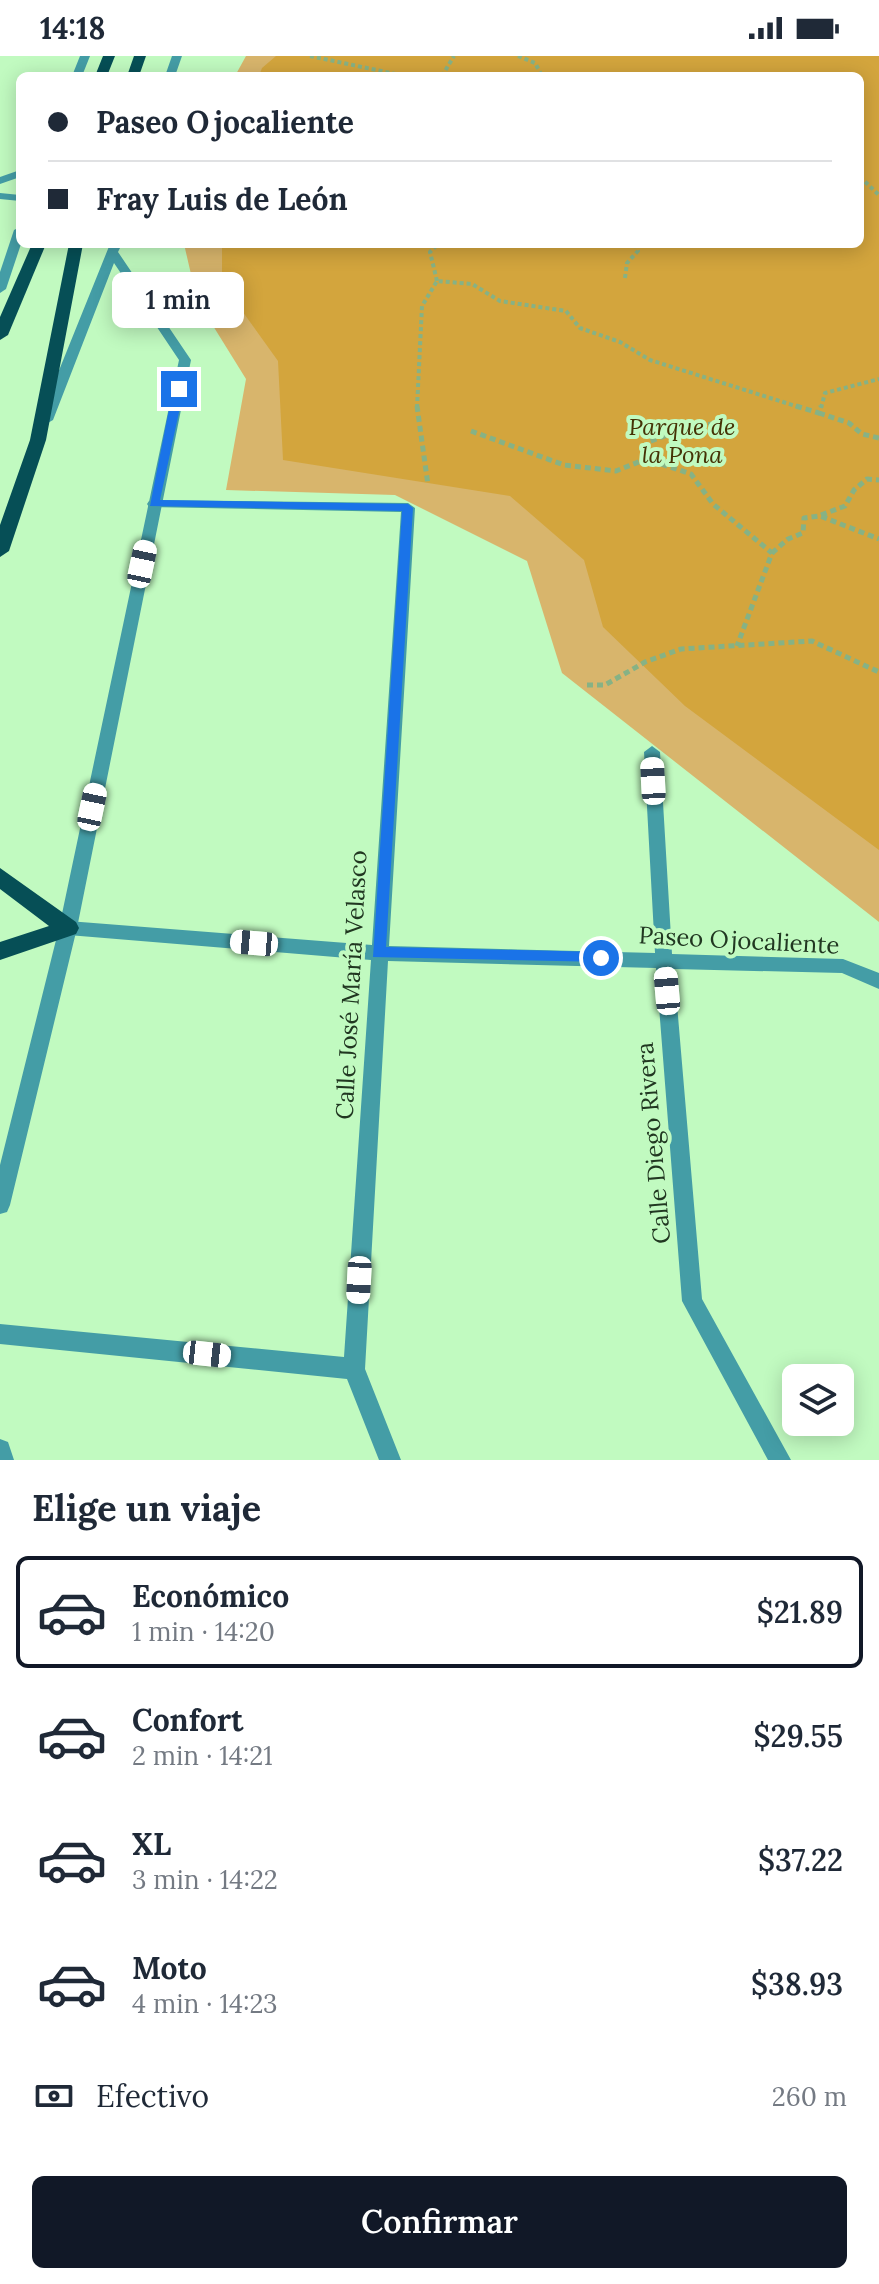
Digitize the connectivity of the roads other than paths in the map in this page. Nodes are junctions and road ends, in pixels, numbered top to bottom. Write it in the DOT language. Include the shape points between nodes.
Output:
graph roads {
  1 [pos="16,242"];
  2 [pos="37,248"];
  3 [pos="75,248"];
  4 [pos="114,248"];
  5 [pos="0,289"];
  6 [pos="0,335"];
  7 [pos="38,440"];
  8 [pos="154,504"];
  9 [pos="0,551"];
  10 [pos="652,752"];
  11 [pos="0,877"];
  12 [pos="68,928"];
  13 [pos="0,951"];
  14 [pos="378,953"];
  15 [pos="664,960"];
  16 [pos="879,981"];
  17 [pos="0,1205"];
  18 [pos="0,1334"];
  19 [pos="354,1369"];
  20 [pos="0,1450"];
  21 [pos="3,1460"];
  22 [pos="390,1460"];
  23 [pos="780,1460"];
  1 -- 5 [label="street"];
  2 -- 6 [label="main road"];
  3 -- 7 [label="main road"];
  4 -- 7 [label="street"];
  4 -- 8 [label="street" via="185,360"];
  7 -- 9 [label="main road"];
  8 -- 12 [label="street"];
  8 -- 14 [label="street, Calle José María Velasco" via="408,508"];
  10 -- 15 [label="street, Calle Diego Rivera"];
  11 -- 12 [label="main road"];
  12 -- 13 [label="main road"];
  12 -- 14 [label="street, Paseo Ojocaliente"];
  12 -- 17 [label="street"];
  14 -- 15 [label="street, Paseo Ojocaliente"];
  14 -- 19 [label="street, Calle José María Velasco"];
  15 -- 16 [label="street, Paseo Ojocaliente" via="843,966"];
  15 -- 23 [label="street, Calle Diego Rivera" via="692,1301"];
  18 -- 19 [label="street"];
  19 -- 22 [label="street, Calle José María Velasco"];
  20 -- 21 [label="street"];
}
